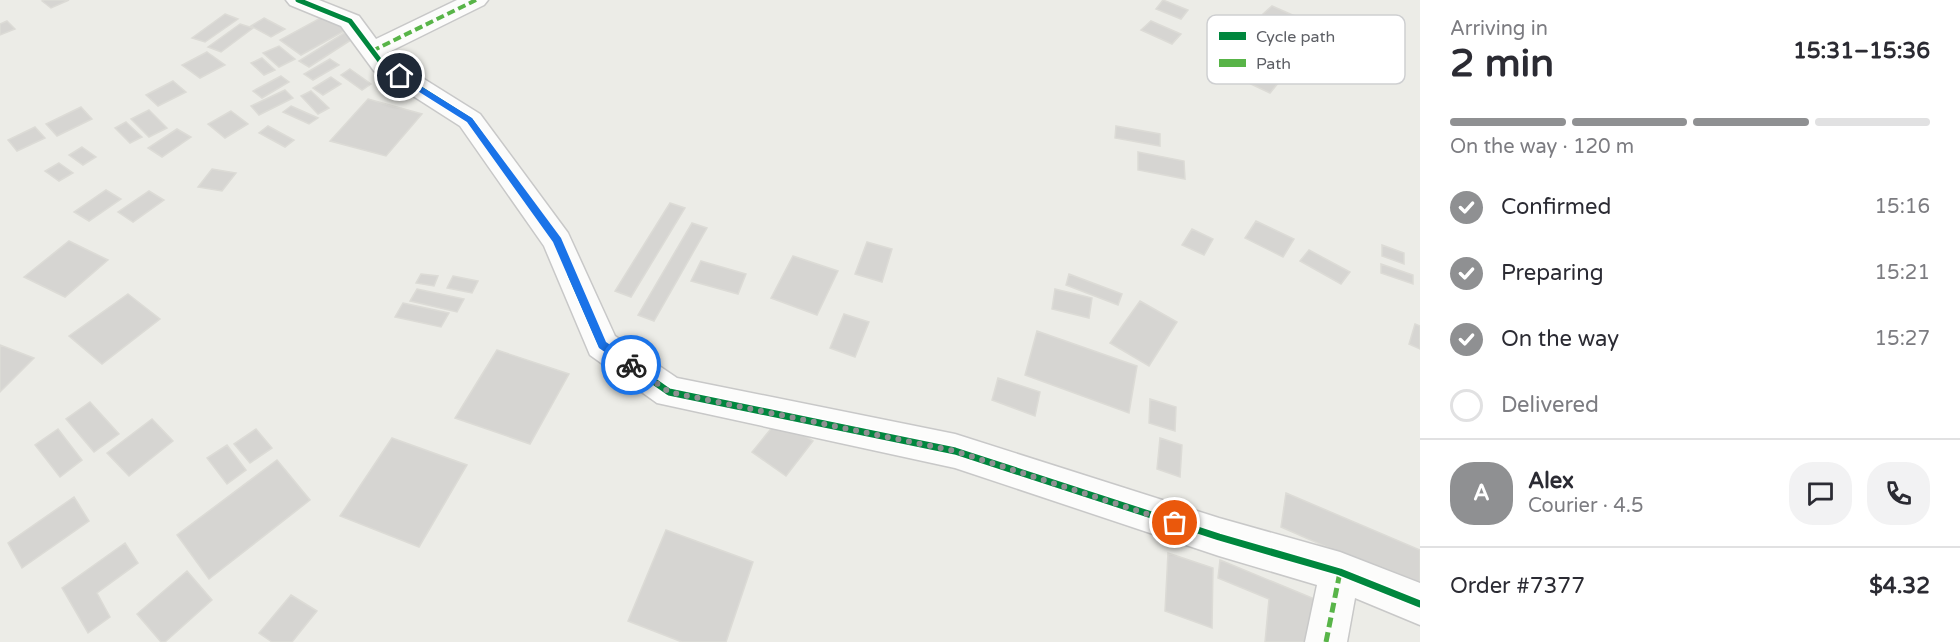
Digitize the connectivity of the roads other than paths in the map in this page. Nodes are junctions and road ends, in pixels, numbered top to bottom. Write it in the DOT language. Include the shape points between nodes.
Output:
graph roads {
  1 [pos="297,0"];
  2 [pos="476,0"];
  3 [pos="372,51"];
  4 [pos="1340,572"];
  5 [pos="1420,604"];
  6 [pos="1326,642"];
  1 -- 3 [label="street" via="350,21"];
  2 -- 3 [label="street"];
  3 -- 4 [label="street" via="383,65 470,120 557,241 602,345 669,392 955,451"];
  4 -- 5 [label="street"];
  4 -- 6 [label="street"];
}
